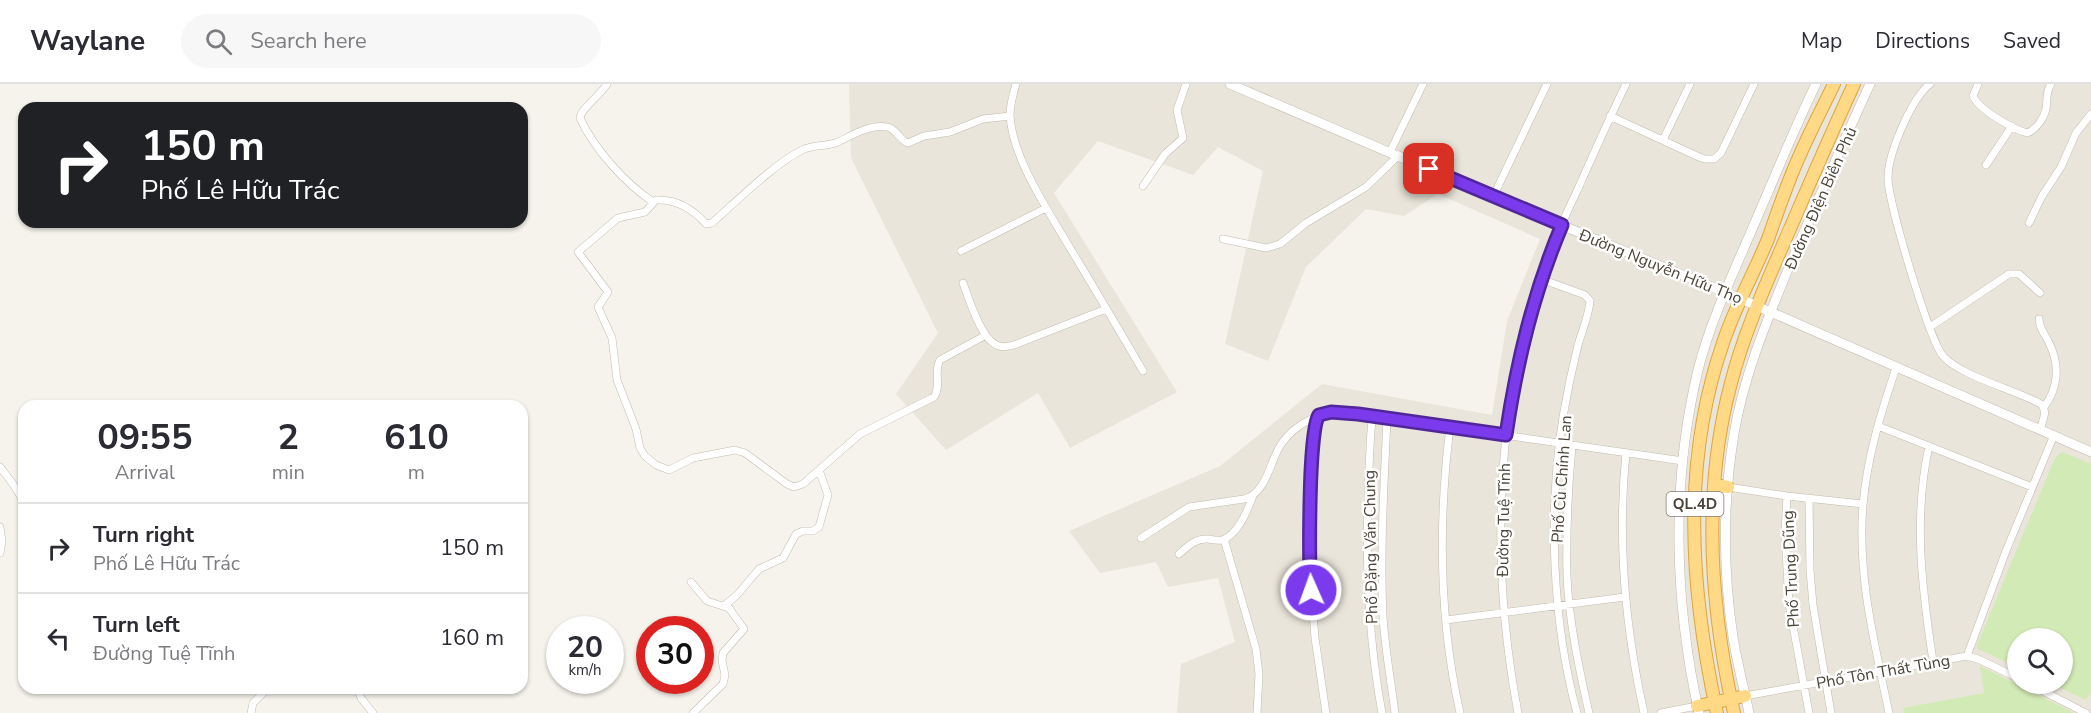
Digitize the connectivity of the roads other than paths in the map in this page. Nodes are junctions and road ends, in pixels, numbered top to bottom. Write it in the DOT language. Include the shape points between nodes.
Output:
graph roads {
  1 [pos="607,84"];
  2 [pos="1016,84"];
  3 [pos="1186,84"];
  4 [pos="1230,84"];
  5 [pos="1424,84"];
  6 [pos="1546,84"];
  7 [pos="1626,84"];
  8 [pos="1690,84"];
  9 [pos="1754,84"];
  10 [pos="1834,84"];
  11 [pos="1854,84"];
  12 [pos="1870,84"];
  13 [pos="1930,84"];
  14 [pos="1978,84"];
  15 [pos="2051,84"];
  16 [pos="1812,85"];
  17 [pos="2091,114"];
  18 [pos="1010,116"];
  19 [pos="1610,116"];
  20 [pos="2012,126"];
  21 [pos="1663,140"];
  22 [pos="1394,153"];
  23 [pos="1986,165"];
  24 [pos="1143,186"];
  25 [pos="1493,197"];
  26 [pos="653,201"];
  27 [pos="1046,208"];
  28 [pos="2029,223"];
  29 [pos="1562,225"];
  30 [pos="1223,239"];
  31 [pos="961,251"];
  32 [pos="1541,279"];
  33 [pos="963,283"];
  34 [pos="1725,293"];
  35 [pos="2040,293"];
  36 [pos="1741,299"];
  37 [pos="1757,306"];
  38 [pos="1106,309"];
  39 [pos="1770,312"];
  40 [pos="2039,319"];
  41 [pos="1929,327"];
  42 [pos="986,335"];
  43 [pos="1896,368"];
  44 [pos="1143,371"];
  45 [pos="2044,407"];
  46 [pos="1372,416"];
  47 [pos="1317,417"];
  48 [pos="1387,419"];
  49 [pos="1878,426"];
  50 [pos="1450,427"];
  51 [pos="2040,429"];
  52 [pos="1506,435"];
  53 [pos="2054,435"];
  54 [pos="1559,444"];
  55 [pos="1572,446"];
  56 [pos="1929,446"];
  57 [pos="2091,452"];
  58 [pos="1626,453"];
  59 [pos="1683,461"];
  60 [pos="0,467"];
  61 [pos="819,470"];
  62 [pos="1715,485"];
  63 [pos="1728,487"];
  64 [pos="2032,487"];
  65 [pos="18,491"];
  66 [pos="1253,496"];
  67 [pos="1787,496"];
  68 [pos="1809,499"];
  69 [pos="1863,504"];
  70 [pos="0,527"];
  71 [pos="1141,538"];
  72 [pos="1224,539"];
  73 [pos="0,553"];
  74 [pos="1179,554"];
  75 [pos="691,582"];
  76 [pos="1382,585"];
  77 [pos="1367,586"];
  78 [pos="1625,597"];
  79 [pos="1570,604"];
  80 [pos="725,605"];
  81 [pos="1559,605"];
  82 [pos="1503,612"];
  83 [pos="1446,620"];
  84 [pos="1967,656"];
  85 [pos="1933,661"];
  86 [pos="1881,671"];
  87 [pos="2007,673"];
  88 [pos="1825,681"];
  89 [pos="1803,685"];
  90 [pos="261,694"];
  91 [pos="359,694"];
  92 [pos="2049,694"];
  93 [pos="1745,696"];
  94 [pos="1731,700"];
  95 [pos="1716,708"];
  96 [pos="1698,709"];
  97 [pos="251,713"];
  98 [pos="373,713"];
  99 [pos="693,713"];
  100 [pos="1257,713"];
  101 [pos="1326,713"];
  102 [pos="1382,713"];
  103 [pos="1395,713"];
  104 [pos="1460,713"];
  105 [pos="1518,713"];
  106 [pos="1577,713"];
  107 [pos="1588,713"];
  108 [pos="1644,713"];
  109 [pos="1661,713"];
  110 [pos="1734,713"];
  111 [pos="1749,713"];
  112 [pos="1809,713"];
  113 [pos="1831,713"];
  114 [pos="1889,713"];
  115 [pos="2086,713"];
  1 -- 26 [label="street" via="580,118 604,158"];
  2 -- 18 [label="street"];
  3 -- 24 [label="street" via="1177,110 1183,138 1165,154"];
  4 -- 22 [label="street, Đường Nguyễn Hữu Thọ"];
  5 -- 22 [label="street"];
  6 -- 25 [label="street"];
  7 -- 19 [label="street, Đường Tuệ Tĩnh"];
  8 -- 21 [label="street"];
  9 -- 21 [label="street" via="1721,153 1714,159 1705,159"];
  10 -- 36 [label="highway, Đường Điện Biên Phủ / QL.4D" via="1804,145"];
  11 -- 37 [label="highway, Đường Điện Biên Phủ / QL.4D"];
  12 -- 39 [label="street, Đường Điện Biên Phủ / QL.4D"];
  13 -- 41 [label="street" via="1908,118 1888,176 1896,219"];
  14 -- 20 [label="street" via="1975,100"];
  15 -- 20 [label="street" via="2045,95 2045,111 2034,130 2027,133"];
  16 -- 34 [label="street, QL.4D"];
  17 -- 28 [label="street" via="2076,133"];
  18 -- 26 [label="street" via="983,119 908,143 885,126 810,147 780,164 709,224 686,206"];
  18 -- 27 [label="street" via="1020,153"];
  19 -- 21 [label="street"];
  19 -- 29 [label="street, Đường Tuệ Tĩnh"];
  20 -- 23 [label="street"];
  22 -- 25 [label="street, Đường Nguyễn Hữu Thọ"];
  22 -- 30 [label="street" via="1366,187 1306,223 1280,244 1266,248"];
  25 -- 29 [label="street, Đường Nguyễn Hữu Thọ"];
  26 -- 61 [label="street" via="642,214 618,218 578,252 608,292 598,307 614,344 617,380 642,452 666,470 688,459 731,449 740,451 794,487 807,482"];
  27 -- 31 [label="street"];
  27 -- 38 [label="street"];
  29 -- 32 [label="street, Đường Tuệ Tĩnh"];
  29 -- 34 [label="street, Đường Nguyễn Hữu Thọ"];
  32 -- 52 [label="street, Đường Tuệ Tĩnh" via="1516,368"];
  32 -- 54 [label="street, Phố Cù Chính Lan" via="1585,295 1590,301"];
  33 -- 42 [label="street"];
  34 -- 36 [label="street, Đường Nguyễn Hữu Thọ"];
  34 -- 59 [label="street, QL.4D" via="1699,368"];
  35 -- 41 [label="street" via="2019,274 2009,274"];
  36 -- 37 [label="street, Đường Nguyễn Hữu Thọ"];
  36 -- 95 [label="highway, QL.4D" via="1710,390 1696,480 1697,599"];
  37 -- 39 [label="street, Đường Nguyễn Hữu Thọ"];
  37 -- 62 [label="highway, QL.4D" via="1730,384"];
  38 -- 42 [label="street" via="1006,347 996,345"];
  38 -- 44 [label="street"];
  39 -- 43 [label="street, Đường Nguyễn Hữu Thọ"];
  39 -- 63 [label="street, QL.4D" via="1742,398"];
  40 -- 45 [label="street" via="2040,330 2053,352 2056,379 2055,389"];
  41 -- 45 [label="street" via="1939,350 1950,362"];
  42 -- 61 [label="street" via="938,362 938,390 934,397 860,434"];
  43 -- 49 [label="street"];
  43 -- 51 [label="street, Đường Nguyễn Hữu Thọ"];
  45 -- 51 [label="street"];
  46 -- 47 [label="street" via="1341,412"];
  46 -- 48 [label="street"];
  46 -- 77 [label="street, Phố Đặng Văn Chung"];
  47 -- 66 [label="street" via="1282,442"];
  47 -- 101 [label="street" via="1310,574"];
  48 -- 50 [label="street"];
  48 -- 76 [label="street, Phố Đặng Văn Chung"];
  49 -- 56 [label="street"];
  49 -- 69 [label="street"];
  50 -- 52 [label="street"];
  50 -- 83 [label="street" via="1442,508"];
  51 -- 53 [label="street, Đường Nguyễn Hữu Thọ"];
  52 -- 54 [label="street"];
  52 -- 82 [label="street, Đường Tuệ Tĩnh" via="1500,528"];
  53 -- 57 [label="street, Đường Nguyễn Hữu Thọ"];
  53 -- 64 [label="street"];
  54 -- 55 [label="street"];
  54 -- 81 [label="street, Phố Cù Chính Lan"];
  55 -- 58 [label="street"];
  55 -- 79 [label="street, Phố Cù Chính Lan" via="1567,534"];
  56 -- 64 [label="street"];
  56 -- 85 [label="street" via="1921,494 1920,543"];
  58 -- 59 [label="street"];
  58 -- 78 [label="street" via="1622,528"];
  59 -- 96 [label="street, QL.4D" via="1681,590"];
  60 -- 65 [label="street"];
  61 -- 80 [label="street" via="828,495 819,527 796,534 783,558 759,569"];
  62 -- 63 [label="highway"];
  62 -- 94 [label="highway, QL.4D" via="1714,585"];
  63 -- 67 [label="street"];
  63 -- 93 [label="street, QL.4D" via="1727,581"];
  64 -- 84 [label="street"];
  66 -- 71 [label="street" via="1189,507"];
  66 -- 72 [label="street" via="1241,521"];
  67 -- 68 [label="street"];
  67 -- 89 [label="street, Phố Trung Dũng" via="1789,604"];
  68 -- 69 [label="street"];
  68 -- 88 [label="street, Phố Trung Dũng" via="1810,570"];
  69 -- 86 [label="street" via="1864,576"];
  70 -- 73 [label="street"];
  72 -- 74 [label="street" via="1200,539"];
  72 -- 100 [label="street" via="1258,661"];
  75 -- 80 [label="street" via="707,601"];
  76 -- 77 [label="street"];
  76 -- 103 [label="street, Phố Đặng Văn Chung"];
  77 -- 102 [label="street, Phố Đặng Văn Chung"];
  78 -- 79 [label="street"];
  78 -- 108 [label="street"];
  79 -- 81 [label="street"];
  79 -- 107 [label="street, Phố Cù Chính Lan"];
  80 -- 99 [label="street" via="744,630 723,653 723,684"];
  81 -- 82 [label="street"];
  81 -- 106 [label="street, Phố Cù Chính Lan"];
  82 -- 83 [label="street"];
  82 -- 105 [label="street, Đường Tuệ Tĩnh"];
  83 -- 104 [label="street"];
  84 -- 85 [label="street, Phố Tôn Thất Tùng"];
  84 -- 87 [label="street, Phố Tôn Thất Tùng"];
  85 -- 86 [label="street, Phố Tôn Thất Tùng"];
  86 -- 88 [label="street, Phố Tôn Thất Tùng"];
  86 -- 114 [label="street"];
  88 -- 89 [label="street, Phố Tôn Thất Tùng"];
  88 -- 113 [label="street, Phố Trung Dũng"];
  89 -- 93 [label="street, Phố Tôn Thất Tùng"];
  89 -- 112 [label="street, Phố Trung Dũng"];
  90 -- 97 [label="street" via="251,706"];
  91 -- 98 [label="street"];
  92 -- 115 [label="street"];
  93 -- 94 [label="highway"];
  93 -- 111 [label="street, QL.4D"];
  94 -- 95 [label="highway"];
  94 -- 110 [label="highway, QL.4D"];
  95 -- 96 [label="highway"];
  96 -- 109 [label="street"];
}
